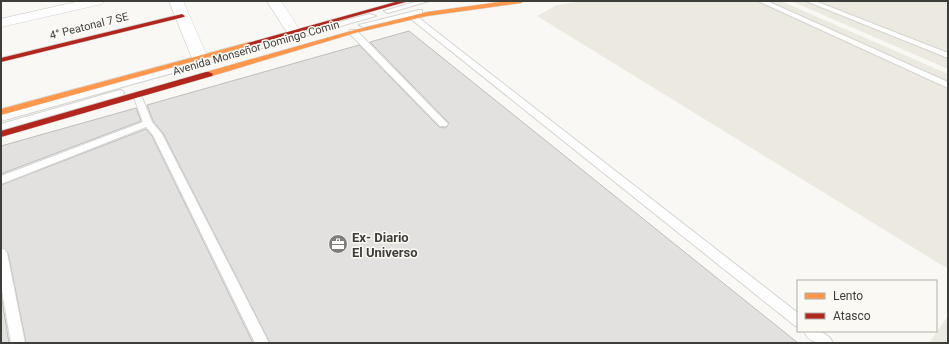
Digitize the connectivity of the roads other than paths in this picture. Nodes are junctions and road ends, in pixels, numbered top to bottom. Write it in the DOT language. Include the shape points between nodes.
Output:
graph roads {
  1 [pos="97,1"];
  2 [pos="176,1"];
  3 [pos="274,1"];
  4 [pos="406,1"];
  5 [pos="426,1"];
  6 [pos="492,1"];
  7 [pos="521,1"];
  8 [pos="761,1"];
  9 [pos="809,1"];
  10 [pos="389,3"];
  11 [pos="182,16"];
  12 [pos="414,17"];
  13 [pos="1,23"];
  14 [pos="354,32"];
  15 [pos="296,34"];
  16 [pos="948,56"];
  17 [pos="200,58"];
  18 [pos="1,60"];
  19 [pos="948,85"];
  20 [pos="137,95"];
  21 [pos="1,112"];
  22 [pos="1,118"];
  23 [pos="148,123"];
  24 [pos="444,124"];
  25 [pos="1,127"];
  26 [pos="1,134"];
  27 [pos="1,180"];
  28 [pos="1,253"];
  29 [pos="797,320"];
  30 [pos="811,332"];
  31 [pos="18,343"];
  32 [pos="262,343"];
  33 [pos="826,343"];
  1 -- 13 [label="street"];
  2 -- 11 [label="street"];
  3 -- 15 [label="street"];
  4 -- 10 [label="main road, Avenida Monseñor Domingo Comin"];
  5 -- 15 [label="lane, Avenida Monseñor Domingo Comin"];
  6 -- 25 [label="lane, Avenida Monseñor Domingo Comin" via="395,17"];
  7 -- 12 [label="main road, Avenida Monseñor Domingo Comin"];
  8 -- 19 [label="lane"];
  9 -- 16 [label="lane"];
  10 -- 15 [label="main road, Avenida Monseñor Domingo Comin"];
  11 -- 17 [label="street"];
  11 -- 18 [label="main road, 4° Peatonal 7 SE"];
  12 -- 14 [label="main road, Avenida Monseñor Domingo Comin"];
  12 -- 29 [label="lane"];
  14 -- 20 [label="main road, Avenida Monseñor Domingo Comin"];
  14 -- 24 [label="lane"];
  15 -- 17 [label="main road, Avenida Monseñor Domingo Comin"];
  15 -- 22 [label="lane, Avenida Monseñor Domingo Comin"];
  17 -- 21 [label="main road, Avenida Monseñor Domingo Comin"];
  20 -- 23 [label="lane"];
  20 -- 26 [label="main road, Avenida Monseñor Domingo Comin"];
  23 -- 27 [label="lane"];
  23 -- 32 [label="lane" via="157,134"];
  28 -- 31 [label="lane"];
  30 -- 33 [label="lane"];
}
